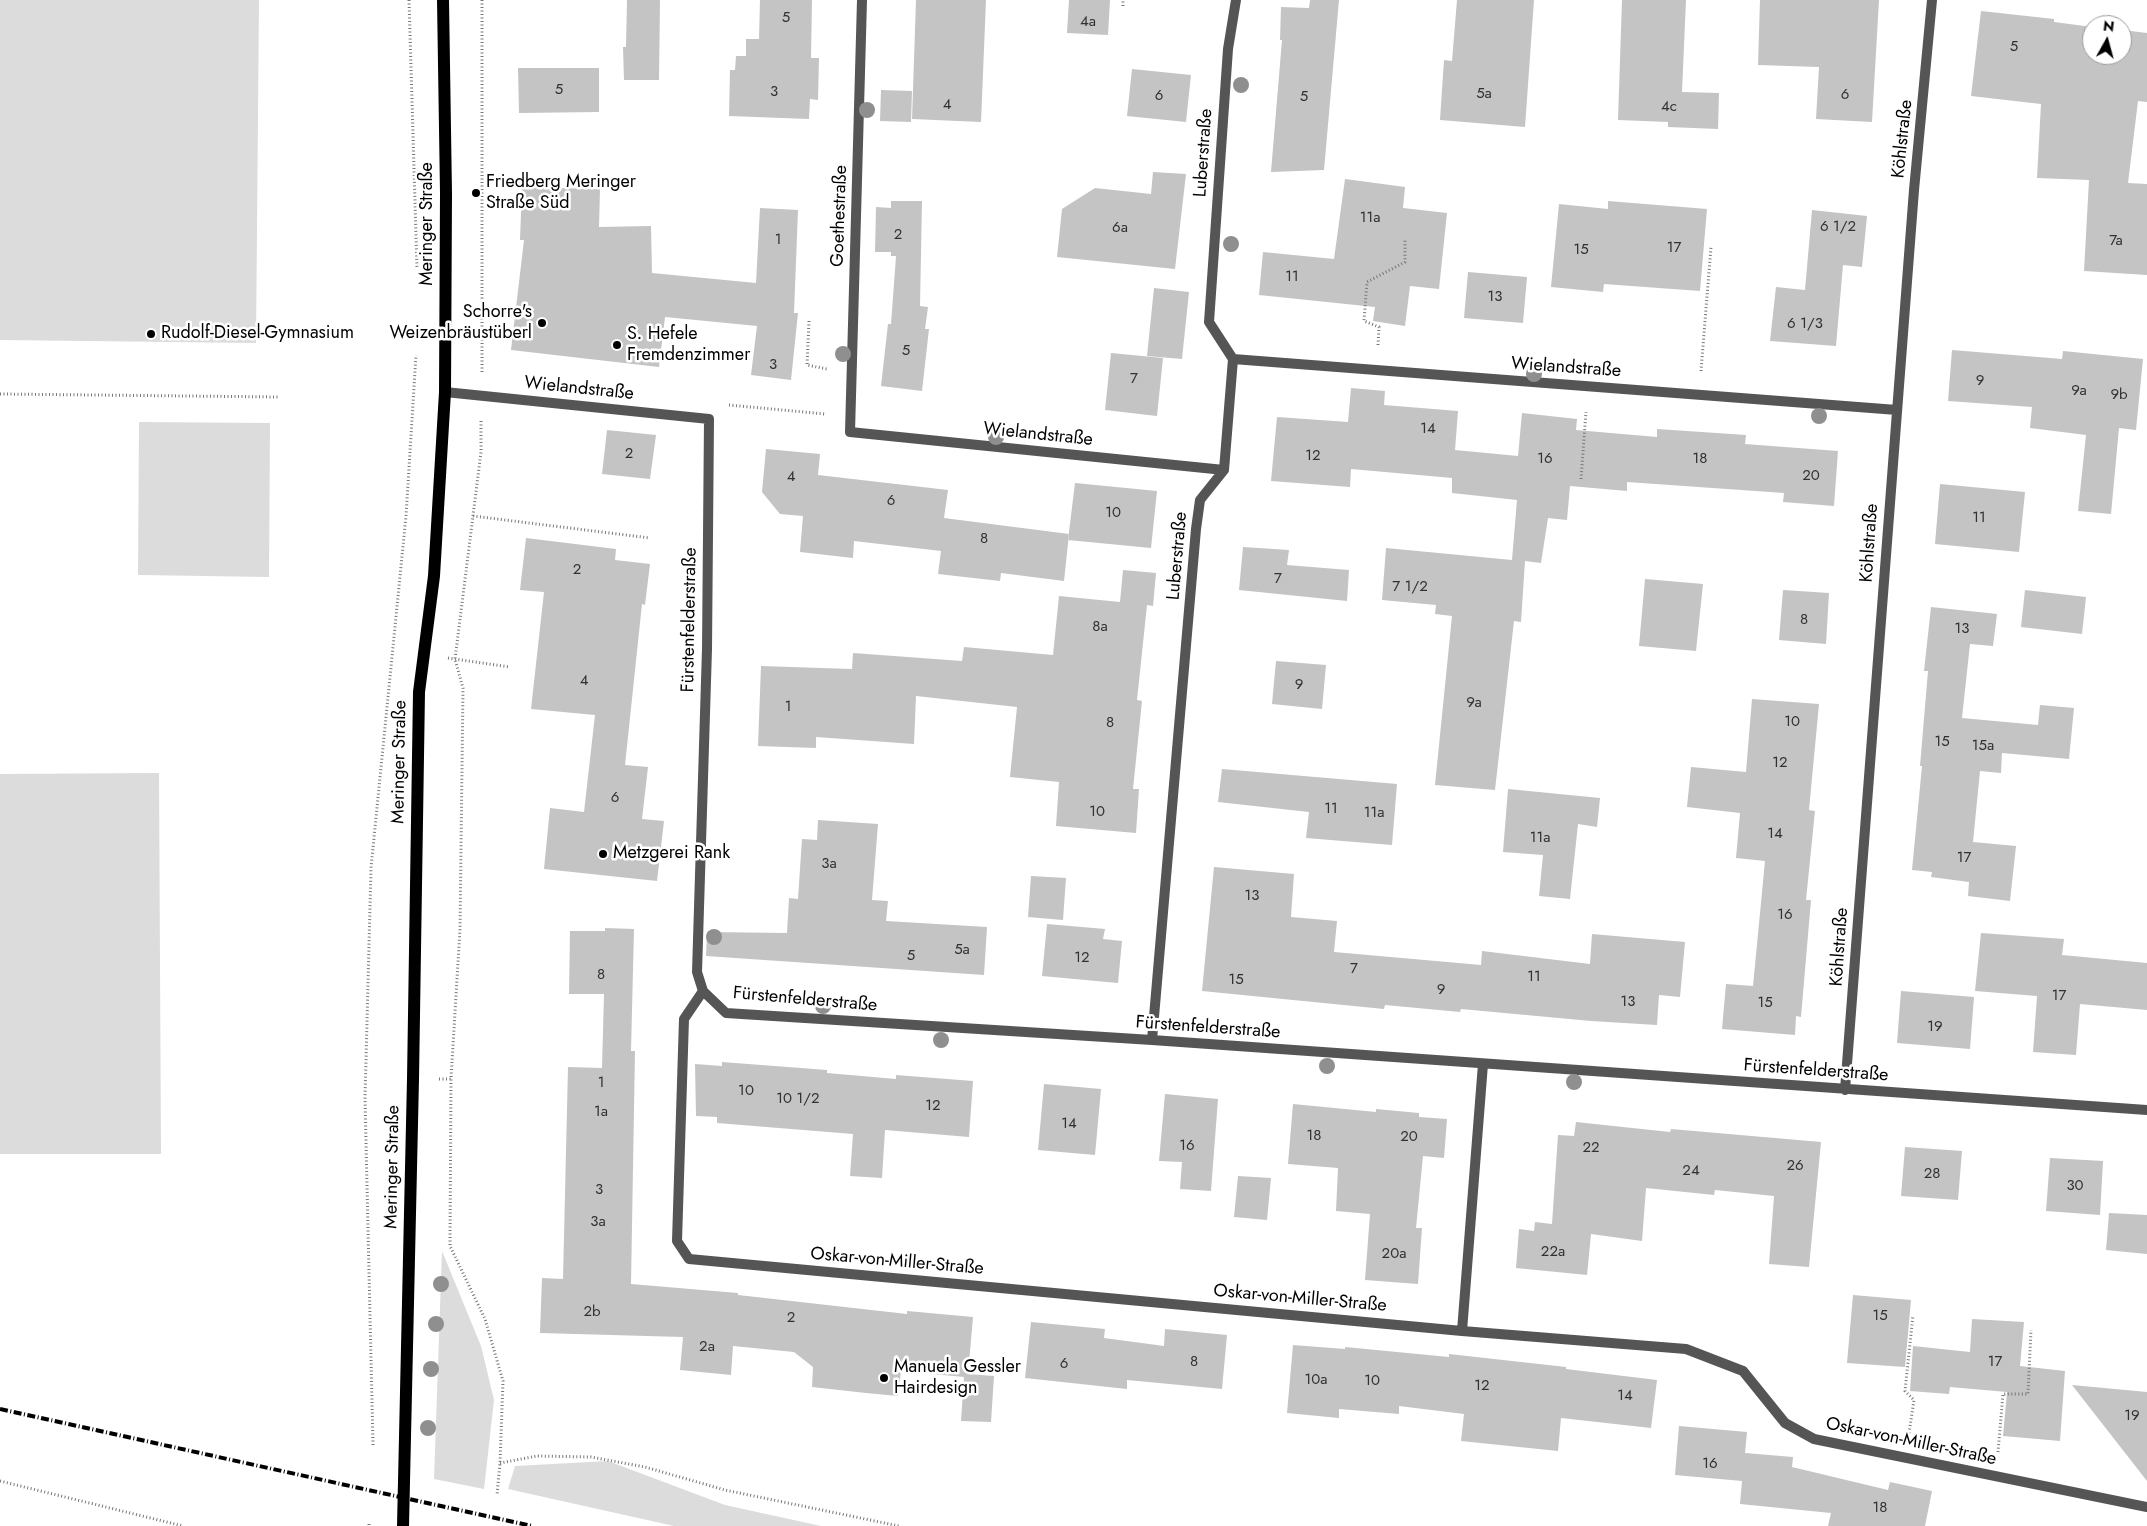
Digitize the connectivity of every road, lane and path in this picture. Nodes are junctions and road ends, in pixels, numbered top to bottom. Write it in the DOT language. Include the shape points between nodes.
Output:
graph roads {
  1 [pos="409,0"];
  2 [pos="443,0"];
  3 [pos="482,0"];
  4 [pos="862,0"];
  5 [pos="1123,0"];
  6 [pos="1236,0"];
  7 [pos="1932,0"];
  8 [pos="1122,6"];
  9 [pos="1404,240"];
  10 [pos="1711,247"];
  11 [pos="417,271"];
  12 [pos="809,321"];
  13 [pos="417,348"];
  14 [pos="1233,359"];
  15 [pos="1377,370"];
  16 [pos="851,373"];
  17 [pos="1588,386"];
  18 [pos="445,392"];
  19 [pos="0,394"];
  20 [pos="1699,394"];
  21 [pos="481,395"];
  22 [pos="280,397"];
  23 [pos="1897,410"];
  24 [pos="709,418"];
  25 [pos="850,432"];
  26 [pos="1224,470"];
  27 [pos="1580,479"];
  28 [pos="472,516"];
  29 [pos="650,538"];
  30 [pos="424,655"];
  31 [pos="455,659"];
  32 [pos="510,667"];
  33 [pos="703,991"];
  34 [pos="1152,1040"];
  35 [pos="1483,1064"];
  36 [pos="1845,1090"];
  37 [pos="2147,1110"];
  38 [pos="1913,1315"];
  39 [pos="2031,1330"];
  40 [pos="1462,1331"];
  41 [pos="373,1445"];
  42 [pos="1905,1458"];
  43 [pos="500,1463"];
  44 [pos="1996,1476"];
  45 [pos="0,1481"];
  46 [pos="497,1496"];
  47 [pos="2147,1507"];
  48 [pos="183,1526"];
  49 [pos="402,1526"];
  50 [pos="899,1526"];
  1 -- 11 [label="path, Meringer Straße"];
  2 -- 18 [label="main road, Meringer Straße"];
  3 -- 21 [label="path"];
  4 -- 16 [label="street, Goethestraße"];
  5 -- 8 [label="path"];
  6 -- 14 [label="street, Luberstraße" via="1228,49 1209,322"];
  7 -- 23 [label="street, Köhlstraße"];
  9 -- 15 [label="path" via="1405,262 1367,282 1364,321 1379,327"];
  10 -- 20 [label="path"];
  12 -- 16 [label="path" via="807,365"];
  13 -- 41 [label="path, Meringer Straße" via="406,516 371,868 365,1099"];
  14 -- 15 [label="street, Wielandstraße"];
  14 -- 26 [label="street"];
  15 -- 17 [label="street, Wielandstraße"];
  16 -- 25 [label="street, Goethestraße"];
  17 -- 20 [label="street, Wielandstraße"];
  17 -- 27 [label="path"];
  18 -- 21 [label="street, Wielandstraße"];
  18 -- 30 [label="main road, Meringer Straße" via="434,576"];
  19 -- 22 [label="path"];
  20 -- 23 [label="street, Wielandstraße"];
  21 -- 24 [label="street, Wielandstraße"];
  21 -- 28 [label="path" via="481,452"];
  23 -- 36 [label="street, Köhlstraße"];
  24 -- 25 [label="path" via="722,404 828,415"];
  24 -- 33 [label="street, Fürstenfelderstraße" via="697,972"];
  25 -- 26 [label="street, Wielandstraße"];
  26 -- 34 [label="street, Luberstraße" via="1200,500 1196,529"];
  28 -- 29 [label="path"];
  28 -- 31 [label="path"];
  30 -- 31 [label="path"];
  30 -- 49 [label="main road, Meringer Straße" via="418,702"];
  31 -- 32 [label="path"];
  31 -- 43 [label="path" via="463,688 460,929 451,1079 450,1246 485,1320 503,1381"];
  33 -- 34 [label="street, Fürstenfelderstraße" via="726,1013"];
  33 -- 40 [label="street, Oskar-von-Miller-Straße" via="684,1019 677,1241 689,1259"];
  34 -- 35 [label="street, Fürstenfelderstraße"];
  35 -- 36 [label="street, Fürstenfelderstraße"];
  35 -- 40 [label="street"];
  36 -- 37 [label="street, Fürstenfelderstraße"];
  38 -- 42 [label="path" via="1905,1391 1914,1400"];
  39 -- 44 [label="path" via="2028,1394 2002,1394"];
  40 -- 42 [label="street, Oskar-von-Miller-Straße" via="1686,1349 1744,1372 1785,1423 1814,1439"];
  42 -- 44 [label="street, Oskar-von-Miller-Straße"];
  43 -- 46 [label="path"];
  43 -- 50 [label="path" via="537,1456 591,1457 645,1467 725,1490"];
  44 -- 47 [label="street, Oskar-von-Miller-Straße"];
  45 -- 48 [label="path"];
}
